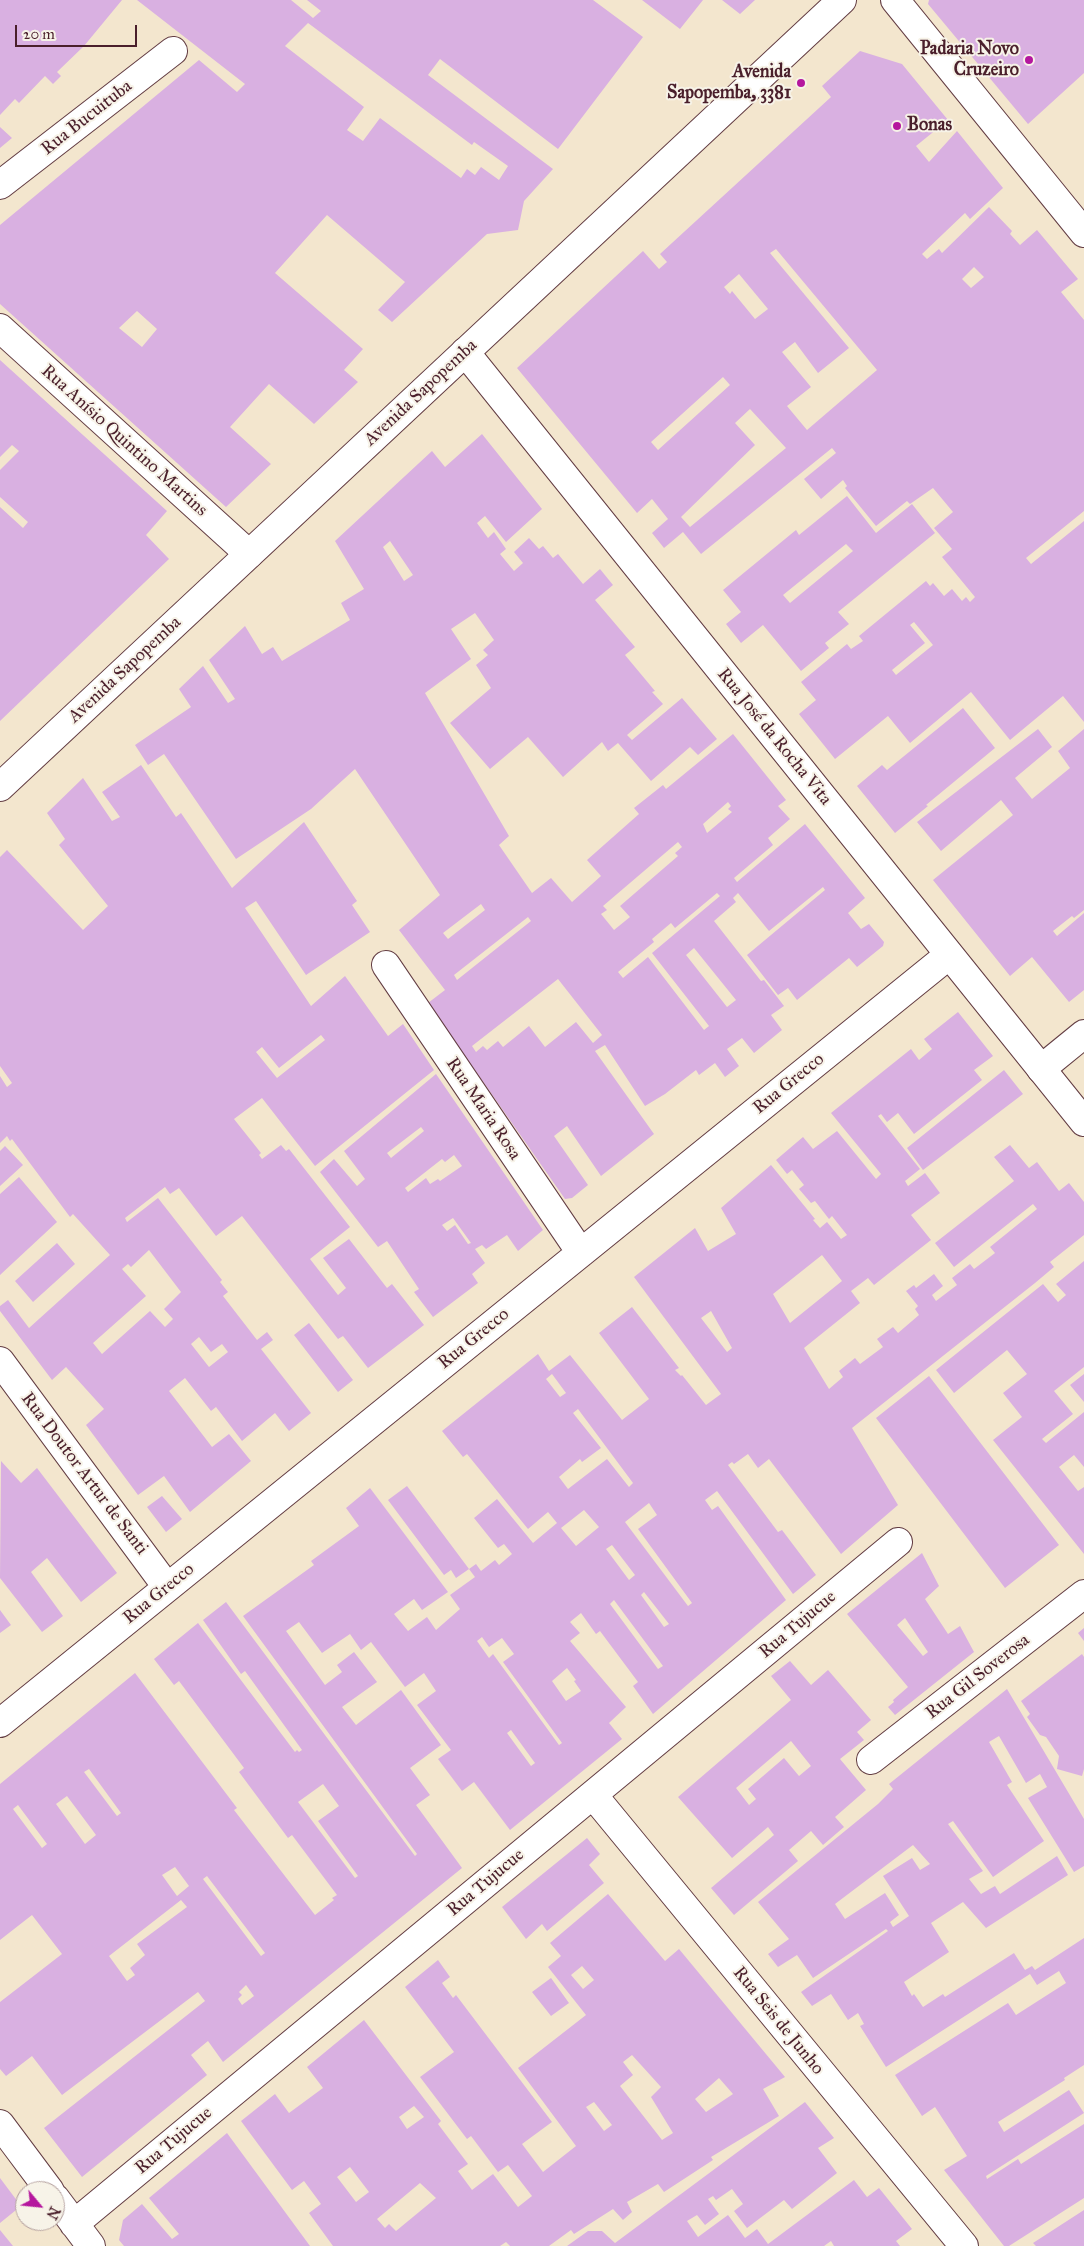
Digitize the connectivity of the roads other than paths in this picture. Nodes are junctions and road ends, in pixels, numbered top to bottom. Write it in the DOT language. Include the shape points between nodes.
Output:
graph roads {
  1 [pos="842,0"];
  2 [pos="895,0"];
  3 [pos="173,51"];
  4 [pos="0,185"];
  5 [pos="1084,233"];
  6 [pos="0,328"];
  7 [pos="465,352"];
  8 [pos="248,554"];
  9 [pos="0,788"];
  10 [pos="949,955"];
  11 [pos="386,965"];
  12 [pos="1084,1034"];
  13 [pos="1041,1069"];
  14 [pos="1084,1122"];
  15 [pos="581,1253"];
  16 [pos="0,1361"];
  17 [pos="898,1542"];
  18 [pos="167,1587"];
  19 [pos="1084,1594"];
  20 [pos="0,1723"];
  21 [pos="872,1760"];
  22 [pos="593,1795"];
  23 [pos="0,2124"];
  24 [pos="43,2181"];
  25 [pos="65,2212"];
  26 [pos="74,2224"];
  27 [pos="91,2246"];
  28 [pos="964,2246"];
  1 -- 7 [label="street, Avenida Sapopemba"];
  2 -- 5 [label="street"];
  3 -- 4 [label="street, Rua Bucuituba"];
  6 -- 8 [label="street, Rua Anísio Quintino Martins"];
  7 -- 8 [label="street, Avenida Sapopemba"];
  7 -- 10 [label="street, Rua José da Rocha Vita"];
  8 -- 9 [label="street, Avenida Sapopemba"];
  10 -- 13 [label="street, Rua José da Rocha Vita"];
  10 -- 15 [label="street, Rua Grecco"];
  11 -- 15 [label="street, Rua Maria Rosa"];
  12 -- 13 [label="street"];
  13 -- 14 [label="street, Rua José da Rocha Vita"];
  15 -- 18 [label="street, Rua Grecco"];
  16 -- 18 [label="street, Rua Doutor Artur de Santi"];
  17 -- 22 [label="street, Rua Tujucue"];
  18 -- 20 [label="street, Rua Grecco"];
  19 -- 21 [label="street, Rua Gil Soverosa"];
  22 -- 26 [label="street, Rua Tujucue"];
  22 -- 28 [label="street, Rua Seis de Junho"];
  23 -- 24 [label="street"];
  25 -- 26 [label="street"];
  26 -- 27 [label="street"];
}
